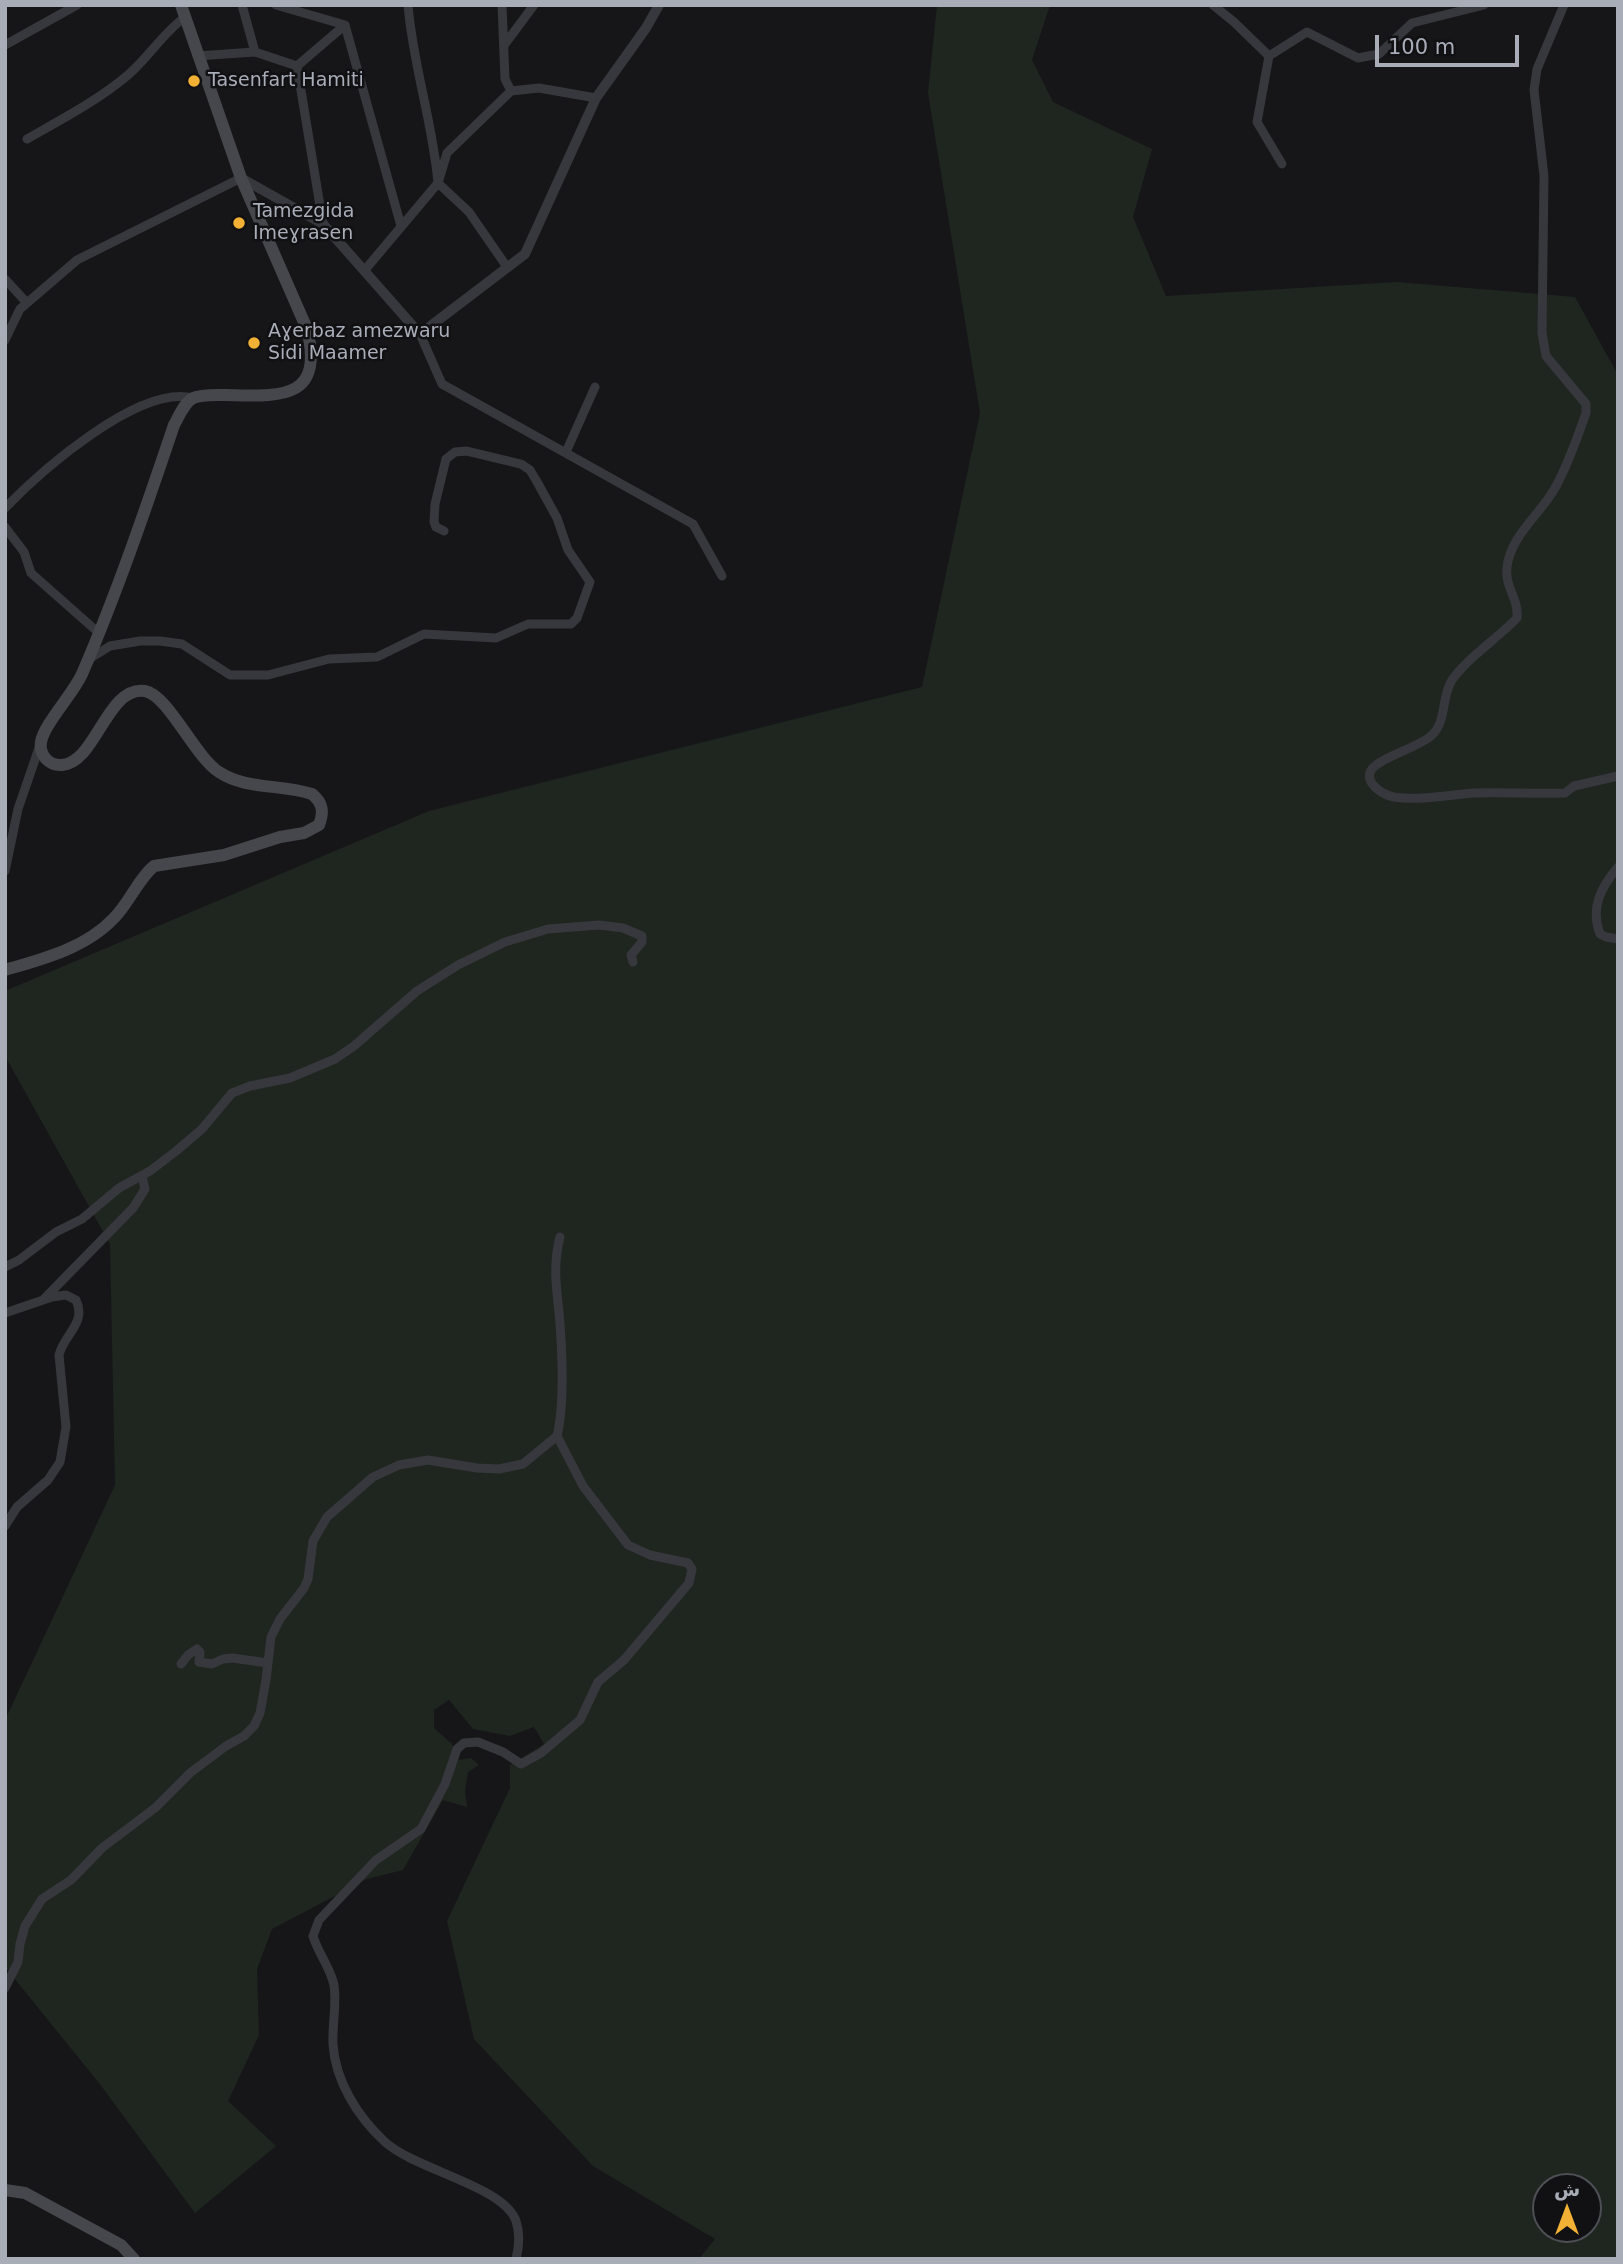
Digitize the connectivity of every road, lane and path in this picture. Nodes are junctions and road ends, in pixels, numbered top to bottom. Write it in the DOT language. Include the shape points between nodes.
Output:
graph roads {
  1 [pos="77,5"];
  2 [pos="242,5"];
  3 [pos="276,5"];
  4 [pos="408,5"];
  5 [pos="502,5"];
  6 [pos="534,5"];
  7 [pos="659,5"];
  8 [pos="1213,5"];
  9 [pos="1484,5"];
  10 [pos="1564,5"];
  11 [pos="183,11"];
  12 [pos="345,25"];
  13 [pos="5,45"];
  14 [pos="504,46"];
  15 [pos="256,52"];
  16 [pos="197,56"];
  17 [pos="1269,56"];
  18 [pos="297,66"];
  19 [pos="512,91"];
  20 [pos="596,97"];
  21 [pos="27,139"];
  22 [pos="1282,164"];
  23 [pos="241,178"];
  24 [pos="438,184"];
  25 [pos="323,224"];
  26 [pos="401,226"];
  27 [pos="508,267"];
  28 [pos="364,271"];
  29 [pos="5,279"];
  30 [pos="27,303"];
  31 [pos="420,334"];
  32 [pos="5,340"];
  33 [pos="595,387"];
  34 [pos="193,398"];
  35 [pos="566,452"];
  36 [pos="5,509"];
  37 [pos="5,527"];
  38 [pos="444,531"];
  39 [pos="722,576"];
  40 [pos="100,634"];
  41 [pos="89,659"];
  42 [pos="41,743"];
  43 [pos="1618,776"];
  44 [pos="1618,867"];
  45 [pos="5,871"];
  46 [pos="1618,939"];
  47 [pos="633,962"];
  48 [pos="5,970"];
  49 [pos="142,1176"];
  50 [pos="560,1237"];
  51 [pos="5,1267"];
  52 [pos="44,1298"];
  53 [pos="5,1313"];
  54 [pos="557,1436"];
  55 [pos="5,1526"];
  56 [pos="268,1663"];
  57 [pos="181,1664"];
  58 [pos="5,1988"];
  59 [pos="5,2190"];
  60 [pos="134,2259"];
  61 [pos="516,2259"];
  1 -- 13 [label="street"];
  2 -- 15 [label="street"];
  3 -- 12 [label="street"];
  4 -- 24 [label="street"];
  5 -- 14 [label="street"];
  6 -- 14 [label="street"];
  7 -- 20 [label="street"];
  8 -- 17 [label="street"];
  9 -- 17 [label="street" via="1412,23 1379,54 1358,58 1307,32"];
  10 -- 43 [label="street" via="1537,69 1534,90 1544,176 1542,333 1546,356 1586,404 1586,413 1554,489 1508,559 1506,574 1518,607 1517,618 1452,680 1434,732 1377,765 1369,778 1392,797 1419,798 1565,793 1574,786"];
  11 -- 16 [label="main road"];
  11 -- 21 [label="street" via="137,66 109,89"];
  12 -- 18 [label="street"];
  12 -- 26 [label="street"];
  14 -- 19 [label="street" via="505,79"];
  15 -- 16 [label="street"];
  15 -- 18 [label="street"];
  16 -- 23 [label="main road"];
  17 -- 22 [label="street" via="1257,122"];
  18 -- 25 [label="street"];
  19 -- 20 [label="street" via="539,88"];
  19 -- 24 [label="street" via="447,153"];
  20 -- 27 [label="street" via="525,254"];
  23 -- 25 [label="street"];
  23 -- 30 [label="street" via="77,260"];
  23 -- 34 [label="main road" via="307,329 312,349 309,374 286,393"];
  24 -- 26 [label="street"];
  24 -- 27 [label="street" via="469,212"];
  25 -- 28 [label="street"];
  26 -- 28 [label="street"];
  27 -- 31 [label="street"];
  28 -- 31 [label="street"];
  29 -- 30 [label="street"];
  30 -- 32 [label="street"];
  31 -- 35 [label="street" via="442,383"];
  33 -- 35 [label="street"];
  34 -- 36 [label="street" via="164,398 104,426"];
  34 -- 40 [label="main road" via="174,425"];
  35 -- 39 [label="street" via="693,524"];
  37 -- 40 [label="street" via="24,552 31,573"];
  38 -- 41 [label="street" via="434,522 435,504 446,460 455,452 521,464 530,470 557,518 568,550 590,582 576,618 571,624 528,624 496,638 424,634 377,657 330,659 268,675 230,675 182,643 160,641 110,646"];
  40 -- 41 [label="main road"];
  41 -- 42 [label="main road"];
  42 -- 45 [label="street" via="18,808"];
  42 -- 48 [label="main road" via="48,762 67,765 83,752 124,697 134,691 153,693 220,773 312,794 323,807 322,816 319,825 304,833 224,856 154,866 114,919 84,941"];
  44 -- 46 [label="street" via="1598,898 1595,914 1600,933"];
  47 -- 49 [label="street" via="631,955 643,938 623,928 575,926 505,942 417,991 335,1059 290,1078 232,1093 189,1141"];
  49 -- 51 [label="street"];
  49 -- 52 [label="street" via="145,1189 133,1208"];
  50 -- 54 [label="street" via="555,1267 562,1403"];
  52 -- 53 [label="street"];
  52 -- 55 [label="street" via="71,1297 79,1309 77,1324 59,1355 65,1438 53,1475 17,1507"];
  54 -- 56 [label="street" via="523,1464 488,1469 419,1460 373,1477 321,1524 313,1541 308,1579 277,1625"];
  54 -- 61 [label="street" via="583,1486 622,1538 634,1549 688,1563 692,1569 689,1583 624,1660 598,1682 580,1720 541,1753 521,1764 478,1742 457,1749 421,1829 376,1860 319,1920 313,1936 334,1988 335,2062 346,2092 396,2149 503,2204 516,2220"];
  56 -- 57 [label="street" via="232,1658 206,1664 199,1662 197,1650"];
  56 -- 58 [label="street" via="260,1713 251,1730 190,1773 71,1880 42,1899 26,1926 18,1962"];
  59 -- 60 [label="main road" via="25,2193 121,2245"];
}
